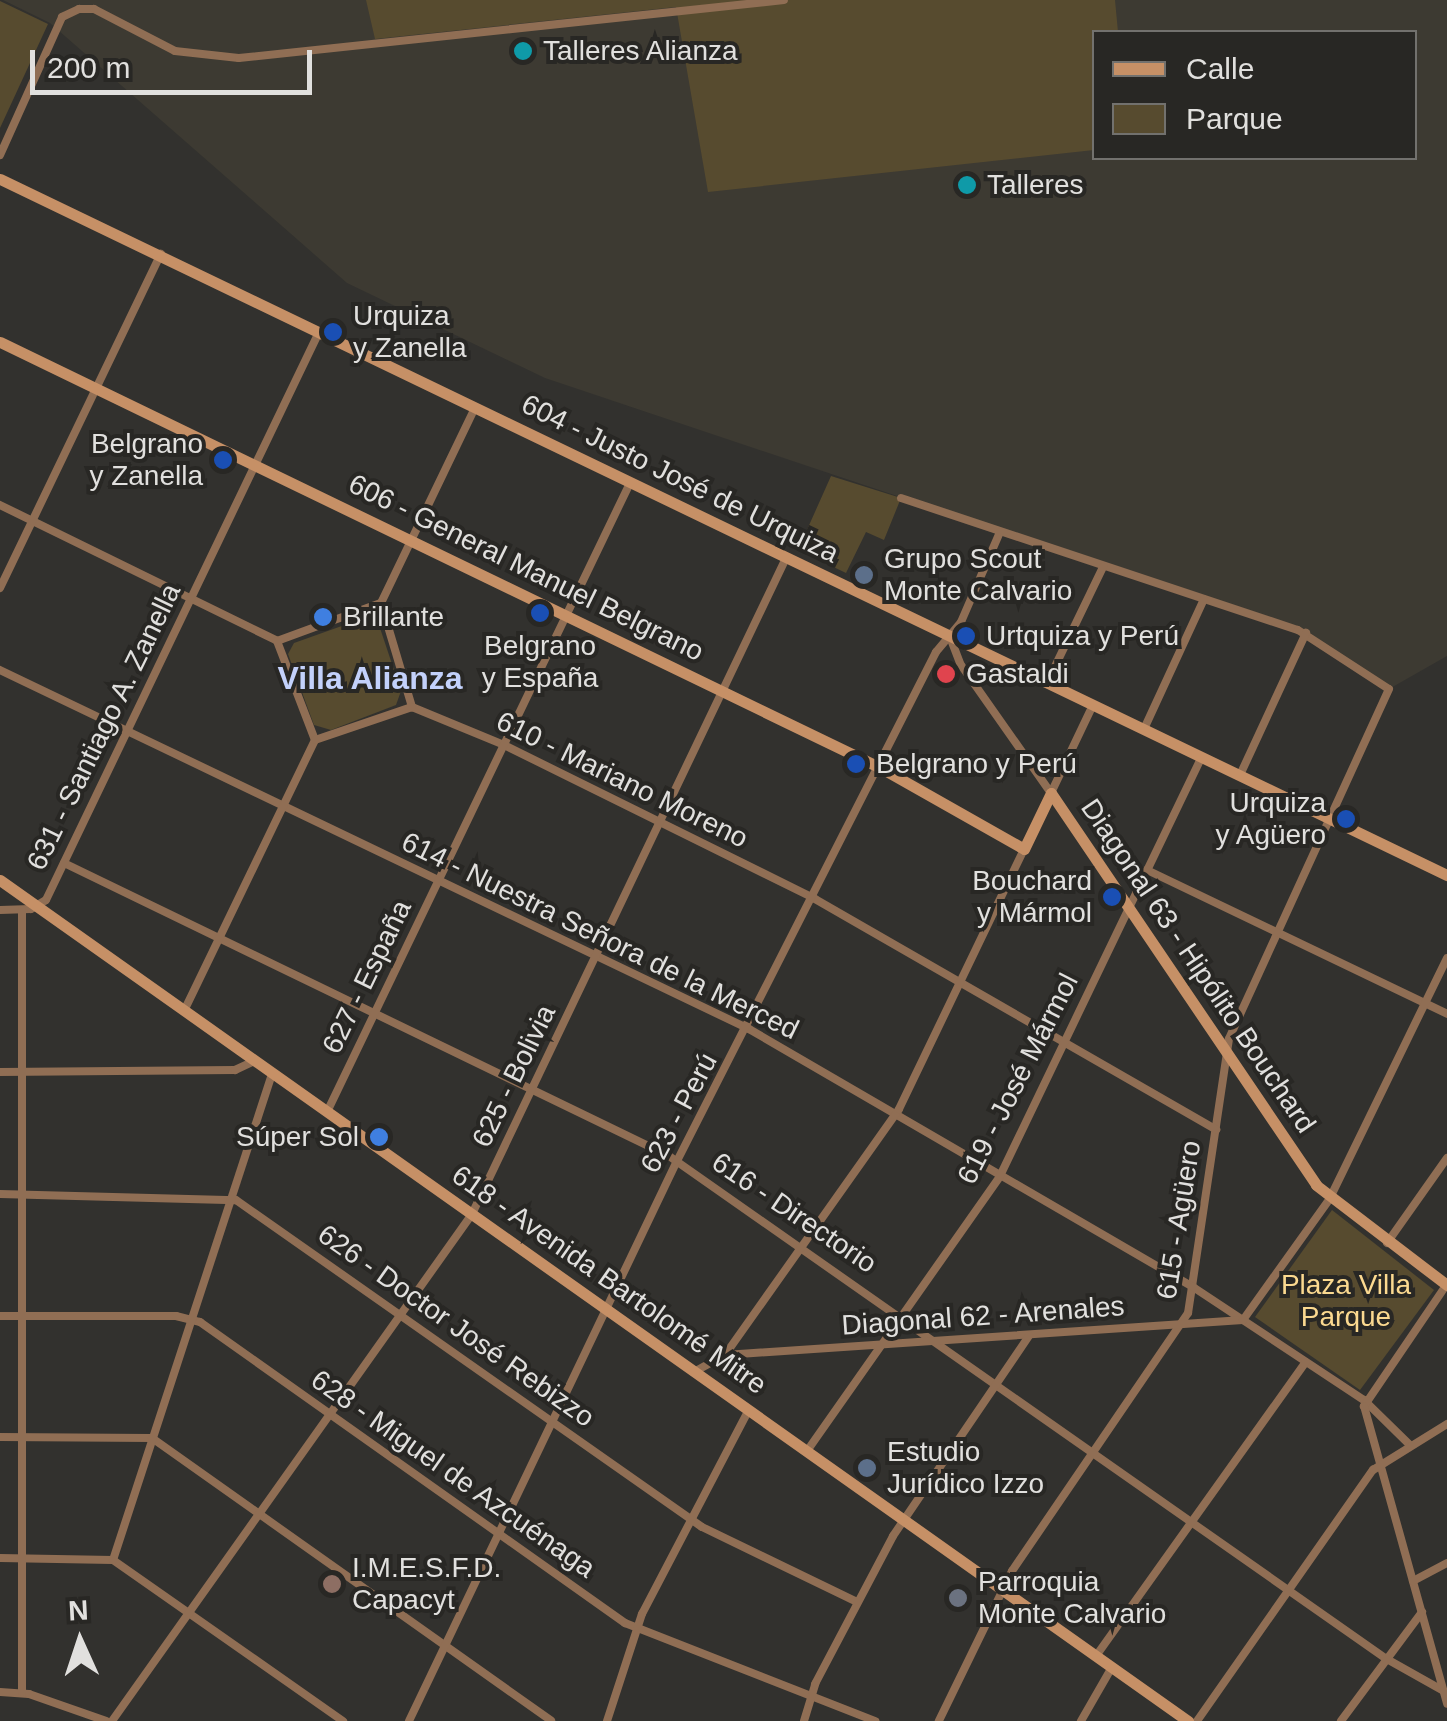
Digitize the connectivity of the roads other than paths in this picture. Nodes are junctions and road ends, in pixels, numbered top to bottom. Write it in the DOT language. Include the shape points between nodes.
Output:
graph roads {
  1 [pos="784,0"];
  2 [pos="0,155"];
  3 [pos="1,181"];
  4 [pos="161,254"];
  5 [pos="318,332"];
  6 [pos="0,342"];
  7 [pos="97,388"];
  8 [pos="475,408"];
  9 [pos="255,465"];
  10 [pos="630,483"];
  11 [pos="901,498"];
  12 [pos="0,505"];
  13 [pos="34,522"];
  14 [pos="1000,532"];
  15 [pos="412,540"];
  16 [pos="786,558"];
  17 [pos="1102,567"];
  18 [pos="0,588"];
  19 [pos="192,598"];
  20 [pos="1204,599"];
  21 [pos="382,603"];
  22 [pos="565,614"];
  23 [pos="1306,634"];
  24 [pos="950,636"];
  25 [pos="278,641"];
  26 [pos="0,670"];
  27 [pos="1047,684"];
  28 [pos="726,692"];
  29 [pos="1093,705"];
  30 [pos="412,707"];
  31 [pos="125,730"];
  32 [pos="1144,730"];
  33 [pos="315,740"];
  34 [pos="504,745"];
  35 [pos="1202,757"];
  36 [pos="881,768"];
  37 [pos="1240,775"];
  38 [pos="1051,793"];
  39 [pos="282,805"];
  40 [pos="1333,821"];
  41 [pos="661,824"];
  42 [pos="1024,849"];
  43 [pos="64,863"];
  44 [pos="1147,870"];
  45 [pos="1447,875"];
  46 [pos="0,880"];
  47 [pos="438,881"];
  48 [pos="815,899"];
  49 [pos="38,907"];
  50 [pos="1126,908"];
  51 [pos="0,910"];
  52 [pos="22,910"];
  53 [pos="220,935"];
  54 [pos="1280,936"];
  55 [pos="597,956"];
  56 [pos="1447,958"];
  57 [pos="959,983"];
  58 [pos="1425,1003"];
  59 [pos="184,1011"];
  60 [pos="376,1011"];
  61 [pos="1447,1014"];
  62 [pos="749,1029"];
  63 [pos="1063,1043"];
  64 [pos="1226,1051"];
  65 [pos="254,1061"];
  66 [pos="0,1072"];
  67 [pos="22,1072"];
  68 [pos="272,1074"];
  69 [pos="532,1090"];
  70 [pos="328,1112"];
  71 [pos="894,1116"];
  72 [pos="1216,1130"];
  73 [pos="1447,1158"];
  74 [pos="677,1161"];
  75 [pos="1000,1176"];
  76 [pos="0,1194"];
  77 [pos="22,1194"];
  78 [pos="230,1197"];
  79 [pos="1329,1200"];
  80 [pos="472,1214"];
  81 [pos="1387,1243"];
  82 [pos="804,1245"];
  83 [pos="1447,1285"];
  84 [pos="1193,1287"];
  85 [pos="607,1309"];
  86 [pos="403,1315"];
  87 [pos="904,1315"];
  88 [pos="0,1316"];
  89 [pos="21,1316"];
  90 [pos="190,1318"];
  91 [pos="1243,1320"];
  92 [pos="1184,1323"];
  93 [pos="1029,1336"];
  94 [pos="941,1342"];
  95 [pos="880,1347"];
  96 [pos="725,1355"];
  97 [pos="1306,1362"];
  98 [pos="694,1372"];
  99 [pos="1000,1384"];
  100 [pos="1364,1400"];
  101 [pos="750,1409"];
  102 [pos="331,1415"];
  103 [pos="552,1421"];
  104 [pos="1447,1424"];
  105 [pos="0,1437"];
  106 [pos="20,1437"];
  107 [pos="152,1438"];
  108 [pos="1409,1444"];
  109 [pos="808,1451"];
  110 [pos="1095,1451"];
  111 [pos="1379,1464"];
  112 [pos="262,1516"];
  113 [pos="688,1518"];
  114 [pos="903,1520"];
  115 [pos="1194,1521"];
  116 [pos="497,1533"];
  117 [pos="0,1558"];
  118 [pos="20,1558"];
  119 [pos="113,1560"];
  120 [pos="1447,1563"];
  121 [pos="1413,1581"];
  122 [pos="1288,1589"];
  123 [pos="1003,1592"];
  124 [pos="857,1602"];
  125 [pos="1422,1612"];
  126 [pos="191,1614"];
  127 [pos="636,1628"];
  128 [pos="444,1644"];
  129 [pos="1096,1656"];
  130 [pos="1385,1658"];
  131 [pos="1112,1668"];
  132 [pos="0,1692"];
  133 [pos="22,1692"];
  134 [pos="1446,1693"];
  135 [pos="810,1698"];
  136 [pos="1447,1704"];
  137 [pos="69,1708"];
  138 [pos="65,1721"];
  139 [pos="109,1721"];
  140 [pos="342,1721"];
  141 [pos="409,1721"];
  142 [pos="551,1721"];
  143 [pos="608,1721"];
  144 [pos="804,1721"];
  145 [pos="875,1721"];
  146 [pos="939,1721"];
  147 [pos="1080,1721"];
  148 [pos="1188,1721"];
  149 [pos="1197,1721"];
  150 [pos="1341,1721"];
  1 -- 2 [label="street" via="239,58 174,51 87,8 66,13"];
  3 -- 4 [label="main road, 604 - Justo José de Urquiza"];
  4 -- 5 [label="main road, 604 - Justo José de Urquiza"];
  4 -- 7 [label="street"];
  5 -- 8 [label="main road, 604 - Justo José de Urquiza"];
  5 -- 9 [label="street, 631 - Santiago A. Zanella"];
  6 -- 7 [label="main road, 606 - General Manuel Belgrano"];
  7 -- 9 [label="main road, 606 - General Manuel Belgrano"];
  7 -- 13 [label="street"];
  8 -- 10 [label="main road, 604 - Justo José de Urquiza"];
  8 -- 15 [label="street"];
  9 -- 15 [label="main road, 606 - General Manuel Belgrano"];
  9 -- 19 [label="street, 631 - Santiago A. Zanella"];
  10 -- 16 [label="main road, 604 - Justo José de Urquiza"];
  10 -- 22 [label="street, 627 - España"];
  11 -- 14 [label="street"];
  12 -- 13 [label="street"];
  13 -- 18 [label="street"];
  13 -- 19 [label="street"];
  14 -- 17 [label="street"];
  14 -- 24 [label="street, 623 - Perú"];
  15 -- 21 [label="street"];
  15 -- 22 [label="main road, 606 - General Manuel Belgrano"];
  16 -- 24 [label="main road, 604 - Justo José de Urquiza"];
  16 -- 28 [label="street, 625 - Bolivia"];
  17 -- 20 [label="street"];
  17 -- 27 [label="street"];
  19 -- 25 [label="street"];
  19 -- 31 [label="street, 631 - Santiago A. Zanella"];
  20 -- 23 [label="street"];
  20 -- 32 [label="street"];
  21 -- 25 [label="street"];
  21 -- 30 [label="street"];
  22 -- 28 [label="main road, 606 - General Manuel Belgrano"];
  22 -- 34 [label="street, 627 - España"];
  23 -- 37 [label="street"];
  23 -- 40 [label="street, 615 - Agüero" via="1389,689"];
  24 -- 27 [label="main road, 604 - Justo José de Urquiza"];
  24 -- 36 [label="street, 623 - Perú"];
  24 -- 38 [label="street, Diagonal 63 - Hipólito Bouchard" via="961,666"];
  25 -- 33 [label="street"];
  26 -- 31 [label="street, 614 - Nuestra Señora de la Merced"];
  27 -- 29 [label="main road, 604 - Justo José de Urquiza"];
  28 -- 36 [label="main road, 606 - General Manuel Belgrano"];
  28 -- 41 [label="street, 625 - Bolivia"];
  29 -- 32 [label="main road, 604 - Justo José de Urquiza"];
  29 -- 38 [label="street"];
  30 -- 33 [label="street"];
  30 -- 34 [label="street, 610 - Mariano Moreno"];
  31 -- 39 [label="street, 614 - Nuestra Señora de la Merced"];
  31 -- 43 [label="street, 631 - Santiago A. Zanella"];
  32 -- 35 [label="main road, 604 - Justo José de Urquiza"];
  33 -- 39 [label="street"];
  34 -- 41 [label="street, 610 - Mariano Moreno"];
  34 -- 47 [label="street, 627 - España"];
  35 -- 37 [label="main road, 604 - Justo José de Urquiza"];
  35 -- 44 [label="street, 619 - José Mármol"];
  36 -- 42 [label="main road, 606 - General Manuel Belgrano"];
  36 -- 48 [label="street, 623 - Perú"];
  37 -- 40 [label="main road, 604 - Justo José de Urquiza"];
  38 -- 42 [label="main road"];
  38 -- 50 [label="main road, Diagonal 63 - Hipólito Bouchard"];
  39 -- 47 [label="street, 614 - Nuestra Señora de la Merced"];
  39 -- 53 [label="street"];
  40 -- 45 [label="main road, 604 - Justo José de Urquiza"];
  40 -- 54 [label="street, 615 - Agüero"];
  41 -- 48 [label="street, 610 - Mariano Moreno"];
  41 -- 55 [label="street, 625 - Bolivia"];
  42 -- 57 [label="street"];
  43 -- 49 [label="street, 631 - Santiago A. Zanella"];
  43 -- 53 [label="street, 616 - Directorio"];
  44 -- 50 [label="street, 619 - José Mármol"];
  44 -- 54 [label="street"];
  46 -- 49 [label="main road, 618 - Avenida Bartolomé Mitre"];
  47 -- 55 [label="street, 614 - Nuestra Señora de la Merced"];
  47 -- 60 [label="street, 627 - España"];
  48 -- 57 [label="street, 610 - Mariano Moreno"];
  48 -- 62 [label="street, 623 - Perú"];
  49 -- 52 [label="street, 631 - Santiago A. Zanella"];
  49 -- 59 [label="main road, 618 - Avenida Bartolomé Mitre"];
  50 -- 63 [label="street, 619 - José Mármol"];
  50 -- 64 [label="main road, Diagonal 63 - Hipólito Bouchard"];
  51 -- 52 [label="street, 631 - Santiago A. Zanella"];
  52 -- 67 [label="street"];
  53 -- 59 [label="street"];
  53 -- 60 [label="street, 616 - Directorio"];
  54 -- 58 [label="street"];
  54 -- 64 [label="street, 615 - Agüero"];
  55 -- 62 [label="street, 614 - Nuestra Señora de la Merced"];
  55 -- 69 [label="street, 625 - Bolivia"];
  56 -- 58 [label="street"];
  57 -- 63 [label="street, 610 - Mariano Moreno"];
  57 -- 71 [label="street"];
  58 -- 61 [label="street"];
  58 -- 79 [label="street"];
  59 -- 65 [label="main road, 618 - Avenida Bartolomé Mitre"];
  60 -- 69 [label="street, 616 - Directorio"];
  60 -- 70 [label="street, 627 - España"];
  62 -- 71 [label="street, 614 - Nuestra Señora de la Merced"];
  62 -- 74 [label="street, 623 - Perú"];
  63 -- 72 [label="street, 610 - Mariano Moreno"];
  63 -- 75 [label="street, 619 - José Mármol"];
  64 -- 72 [label="street, 615 - Agüero"];
  64 -- 79 [label="main road, Diagonal 63 - Hipólito Bouchard"];
  65 -- 67 [label="street" via="235,1070"];
  65 -- 68 [label="main road, 618 - Avenida Bartolomé Mitre"];
  66 -- 67 [label="street"];
  67 -- 77 [label="street"];
  68 -- 70 [label="main road, 618 - Avenida Bartolomé Mitre"];
  68 -- 78 [label="street"];
  69 -- 74 [label="street, 616 - Directorio"];
  69 -- 80 [label="street, 625 - Bolivia"];
  70 -- 80 [label="main road, 618 - Avenida Bartolomé Mitre"];
  71 -- 75 [label="street, 614 - Nuestra Señora de la Merced"];
  71 -- 82 [label="street"];
  72 -- 84 [label="street, 615 - Agüero"];
  73 -- 81 [label="street"];
  74 -- 82 [label="street, 616 - Directorio"];
  74 -- 85 [label="street, 623 - Perú"];
  75 -- 84 [label="street, 614 - Nuestra Señora de la Merced"];
  75 -- 87 [label="street, 619 - José Mármol"];
  76 -- 77 [label="street"];
  77 -- 78 [label="street"];
  77 -- 89 [label="street"];
  78 -- 86 [label="street, 626 - Doctor José Rebizzo"];
  78 -- 90 [label="street"];
  79 -- 81 [label="main road, Diagonal 63 - Hipólito Bouchard"];
  79 -- 91 [label="street"];
  80 -- 85 [label="main road, 618 - Avenida Bartolomé Mitre"];
  80 -- 86 [label="street, 625 - Bolivia"];
  81 -- 83 [label="main road, Diagonal 63 - Hipólito Bouchard"];
  82 -- 87 [label="street, 616 - Directorio"];
  82 -- 96 [label="street"];
  83 -- 100 [label="street"];
  84 -- 91 [label="street, 614 - Nuestra Señora de la Merced"];
  84 -- 92 [label="street, 615 - Agüero"];
  85 -- 98 [label="main road, 618 - Avenida Bartolomé Mitre"];
  85 -- 103 [label="street, 623 - Perú"];
  86 -- 102 [label="street, 625 - Bolivia"];
  86 -- 103 [label="street, 626 - Doctor José Rebizzo"];
  87 -- 94 [label="street, 616 - Directorio"];
  87 -- 95 [label="street, 619 - José Mármol"];
  88 -- 89 [label="street"];
  89 -- 90 [label="street"];
  89 -- 106 [label="street"];
  90 -- 102 [label="street, 628 - Miguel de Azcuénaga"];
  90 -- 107 [label="street"];
  91 -- 92 [label="street, Diagonal 62 - Arenales"];
  91 -- 97 [label="street, 614 - Nuestra Señora de la Merced"];
  92 -- 93 [label="street, Diagonal 62 - Arenales"];
  92 -- 110 [label="street, 615 - Agüero"];
  93 -- 94 [label="street, Diagonal 62 - Arenales"];
  93 -- 99 [label="street"];
  94 -- 95 [label="street, Diagonal 62 - Arenales"];
  94 -- 99 [label="street, 616 - Directorio"];
  95 -- 96 [label="street, Diagonal 62 - Arenales"];
  95 -- 109 [label="street, 619 - José Mármol"];
  96 -- 98 [label="street"];
  97 -- 100 [label="street, 614 - Nuestra Señora de la Merced"];
  97 -- 115 [label="street"];
  98 -- 101 [label="main road, 618 - Avenida Bartolomé Mitre"];
  99 -- 110 [label="street, 616 - Directorio"];
  99 -- 114 [label="street"];
  100 -- 108 [label="street, 614 - Nuestra Señora de la Merced"];
  100 -- 111 [label="street"];
  101 -- 109 [label="main road, 618 - Avenida Bartolomé Mitre"];
  101 -- 113 [label="street"];
  102 -- 112 [label="street, 625 - Bolivia"];
  102 -- 116 [label="street, 628 - Miguel de Azcuénaga"];
  103 -- 113 [label="street, 626 - Doctor José Rebizzo"];
  103 -- 116 [label="street, 623 - Perú"];
  104 -- 108 [label="street"];
  105 -- 106 [label="street"];
  106 -- 107 [label="street"];
  106 -- 118 [label="street"];
  107 -- 112 [label="street"];
  107 -- 119 [label="street"];
  108 -- 111 [label="street"];
  109 -- 114 [label="main road, 618 - Avenida Bartolomé Mitre"];
  110 -- 115 [label="street, 616 - Directorio"];
  110 -- 123 [label="street, 615 - Agüero"];
  111 -- 121 [label="street"];
  111 -- 122 [label="street"];
  112 -- 126 [label="street, 625 - Bolivia"];
  112 -- 128 [label="street"];
  113 -- 124 [label="street, 626 - Doctor José Rebizzo"];
  113 -- 127 [label="street"];
  114 -- 123 [label="main road, 618 - Avenida Bartolomé Mitre"];
  114 -- 124 [label="street"];
  115 -- 122 [label="street, 616 - Directorio"];
  115 -- 129 [label="street"];
  116 -- 127 [label="street, 628 - Miguel de Azcuénaga"];
  116 -- 128 [label="street, 623 - Perú"];
  117 -- 118 [label="street"];
  118 -- 119 [label="street"];
  118 -- 133 [label="street"];
  119 -- 126 [label="street"];
  120 -- 121 [label="street"];
  121 -- 125 [label="street"];
  122 -- 130 [label="street, 616 - Directorio"];
  122 -- 149 [label="street"];
  123 -- 129 [label="main road, 618 - Avenida Bartolomé Mitre"];
  123 -- 146 [label="street, 615 - Agüero"];
  124 -- 135 [label="street"];
  125 -- 130 [label="street"];
  125 -- 134 [label="street"];
  126 -- 139 [label="street, 625 - Bolivia"];
  126 -- 140 [label="street"];
  127 -- 135 [label="street, 628 - Miguel de Azcuénaga"];
  127 -- 143 [label="street"];
  128 -- 141 [label="street, 623 - Perú"];
  128 -- 142 [label="street"];
  129 -- 131 [label="main road, 618 - Avenida Bartolomé Mitre"];
  130 -- 134 [label="street, 616 - Directorio"];
  130 -- 150 [label="street"];
  131 -- 147 [label="street"];
  131 -- 148 [label="main road, 618 - Avenida Bartolomé Mitre"];
  132 -- 133 [label="street"];
  133 -- 137 [label="street"];
  134 -- 136 [label="street"];
  135 -- 144 [label="street"];
  135 -- 145 [label="street, 628 - Miguel de Azcuénaga"];
  137 -- 138 [label="street"];
  137 -- 139 [label="street"];
}
